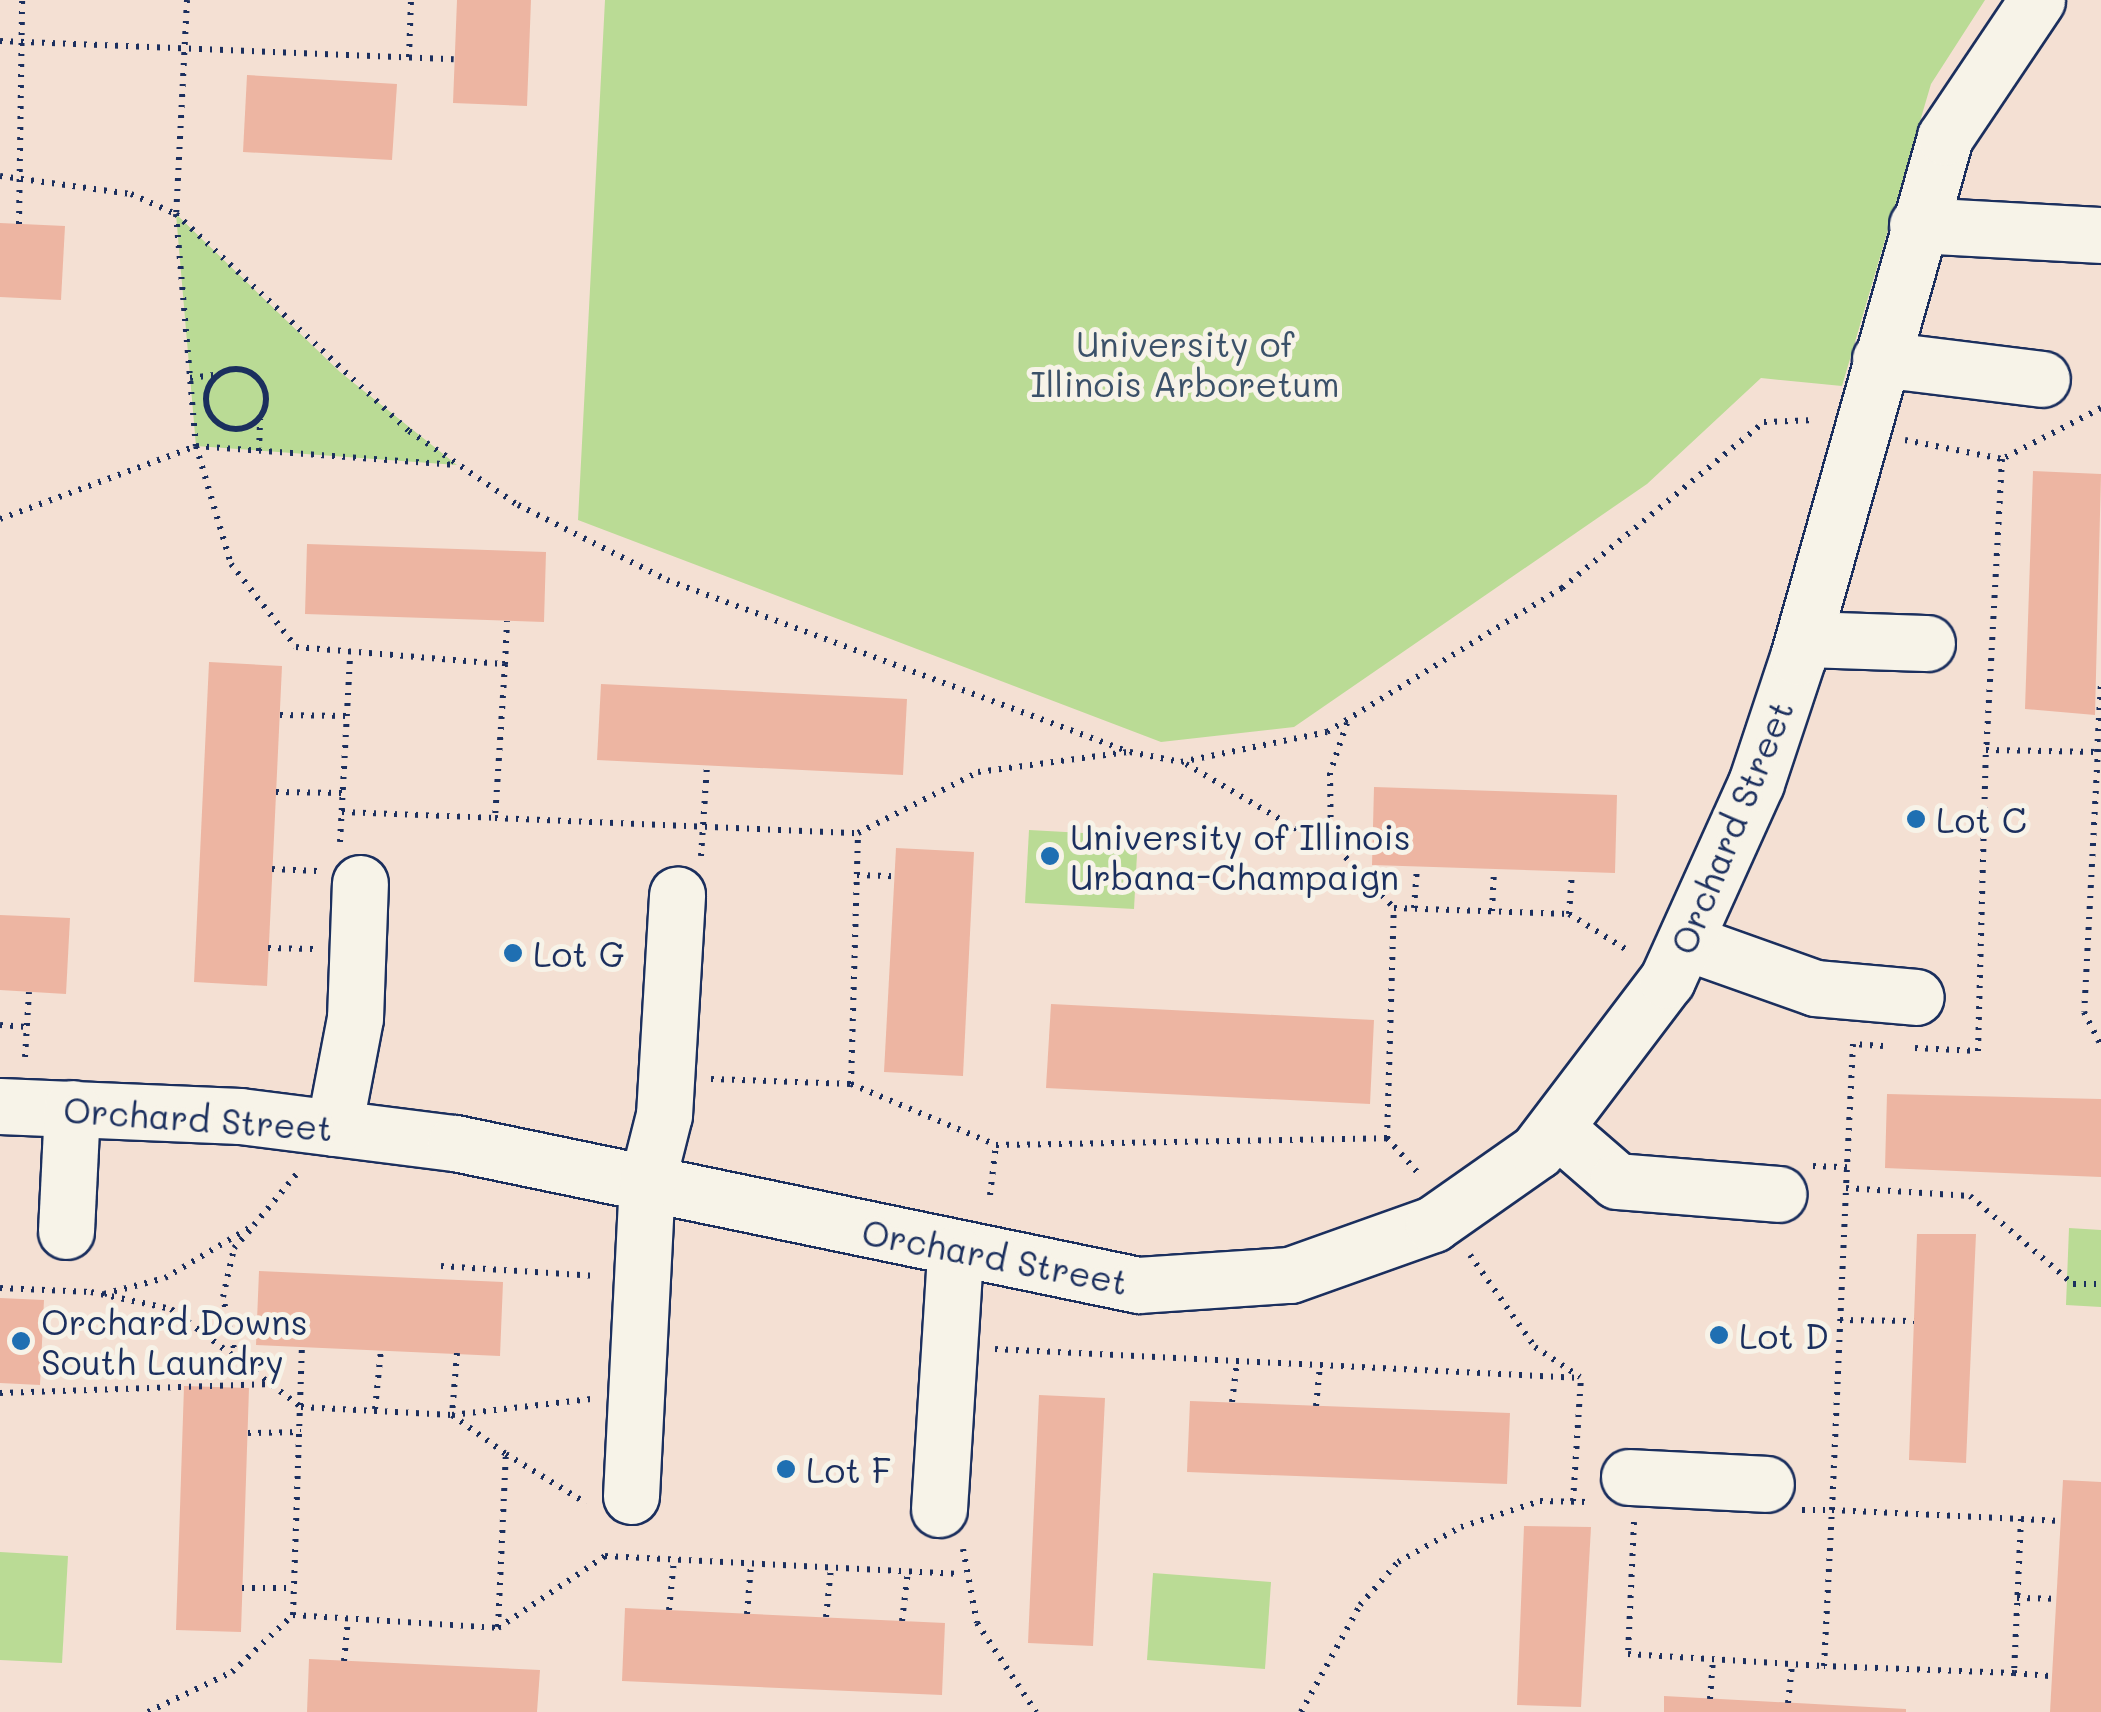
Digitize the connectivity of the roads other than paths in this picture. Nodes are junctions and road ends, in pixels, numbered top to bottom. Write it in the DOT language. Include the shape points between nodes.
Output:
graph roads {
  1 [pos="2036,0"];
  2 [pos="1917,225"];
  3 [pos="2101,235"];
  4 [pos="1880,359"];
  5 [pos="2042,379"];
  6 [pos="1804,638"];
  7 [pos="1927,644"];
  8 [pos="350,877"];
  9 [pos="676,894"];
  10 [pos="1686,942"];
  11 [pos="1911,1022"];
  12 [pos="0,1106"];
  13 [pos="72,1108"];
  14 [pos="321,1126"];
  15 [pos="1557,1129"];
  16 [pos="647,1182"];
  17 [pos="1778,1194"];
  18 [pos="66,1231"];
  19 [pos="955,1254"];
  20 [pos="1623,1495"];
  21 [pos="1779,1497"];
  22 [pos="619,1505"];
  23 [pos="939,1509"];
  1 -- 2 [label="street, Orchard Street" via="1945,136"];
  2 -- 3 [label="street"];
  2 -- 4 [label="street, Orchard Street"];
  4 -- 5 [label="street"];
  4 -- 6 [label="street, Orchard Street"];
  6 -- 7 [label="street"];
  6 -- 10 [label="street, Orchard Street" via="1756,784"];
  8 -- 14 [label="street" via="356,1018"];
  9 -- 16 [label="street" via="664,1115"];
  10 -- 11 [label="street"];
  10 -- 15 [label="street, Orchard Street" via="1639,1028"];
  12 -- 13 [label="street, Orchard Street"];
  13 -- 14 [label="street, Orchard Street"];
  13 -- 18 [label="street"];
  14 -- 16 [label="street, Orchard Street"];
  15 -- 17 [label="street" via="1617,1181"];
  15 -- 19 [label="street, Orchard Street" via="1487,1192 1433,1224 1290,1274 1138,1285"];
  16 -- 19 [label="street, Orchard Street"];
  16 -- 22 [label="street"];
  19 -- 23 [label="street"];
  20 -- 21 [label="street"];
}
